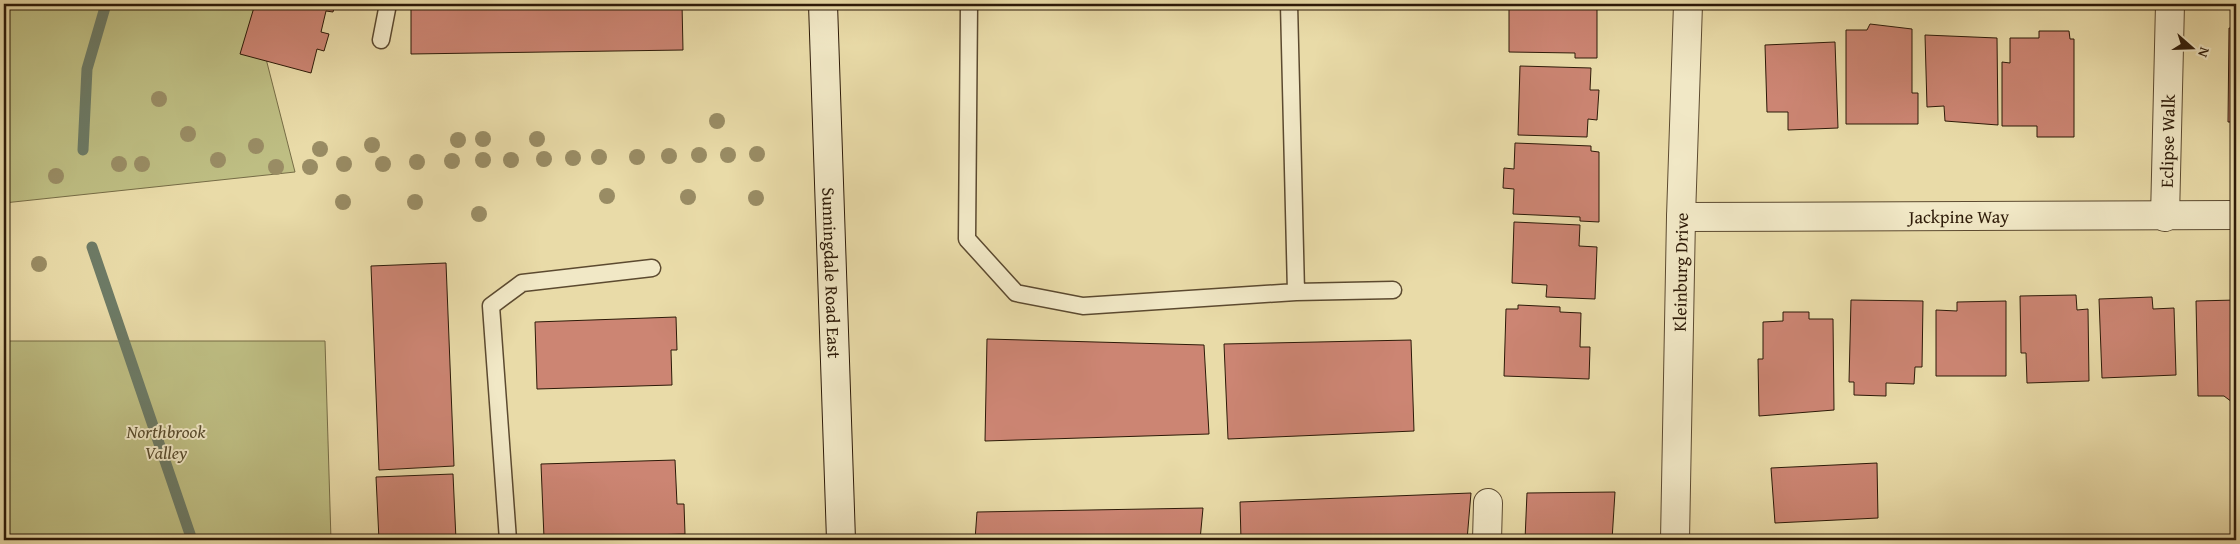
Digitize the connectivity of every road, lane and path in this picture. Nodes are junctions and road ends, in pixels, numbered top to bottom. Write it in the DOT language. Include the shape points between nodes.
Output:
graph roads {
  1 [pos="388,4"];
  2 [pos="823,4"];
  3 [pos="969,4"];
  4 [pos="1289,4"];
  5 [pos="1688,4"];
  6 [pos="2170,4"];
  7 [pos="381,40"];
  8 [pos="2236,215"];
  9 [pos="1681,217"];
  10 [pos="2165,217"];
  11 [pos="652,268"];
  12 [pos="1394,290"];
  13 [pos="1296,292"];
  14 [pos="1488,503"];
  15 [pos="508,540"];
  16 [pos="841,540"];
  17 [pos="1486,540"];
  18 [pos="1675,540"];
  1 -- 7 [label="lane"];
  2 -- 16 [label="street, Sunningdale Road East"];
  3 -- 13 [label="lane" via="967,240 1016,293 1083,306"];
  4 -- 13 [label="lane"];
  5 -- 9 [label="street, Kleinburg Drive"];
  6 -- 10 [label="street, Eclipse Walk"];
  8 -- 10 [label="street, Jackpine Way"];
  9 -- 10 [label="street, Jackpine Way"];
  9 -- 18 [label="street, Kleinburg Drive"];
  11 -- 15 [label="lane" via="522,283 491,306"];
  12 -- 13 [label="lane"];
  14 -- 17 [label="street"];
}
